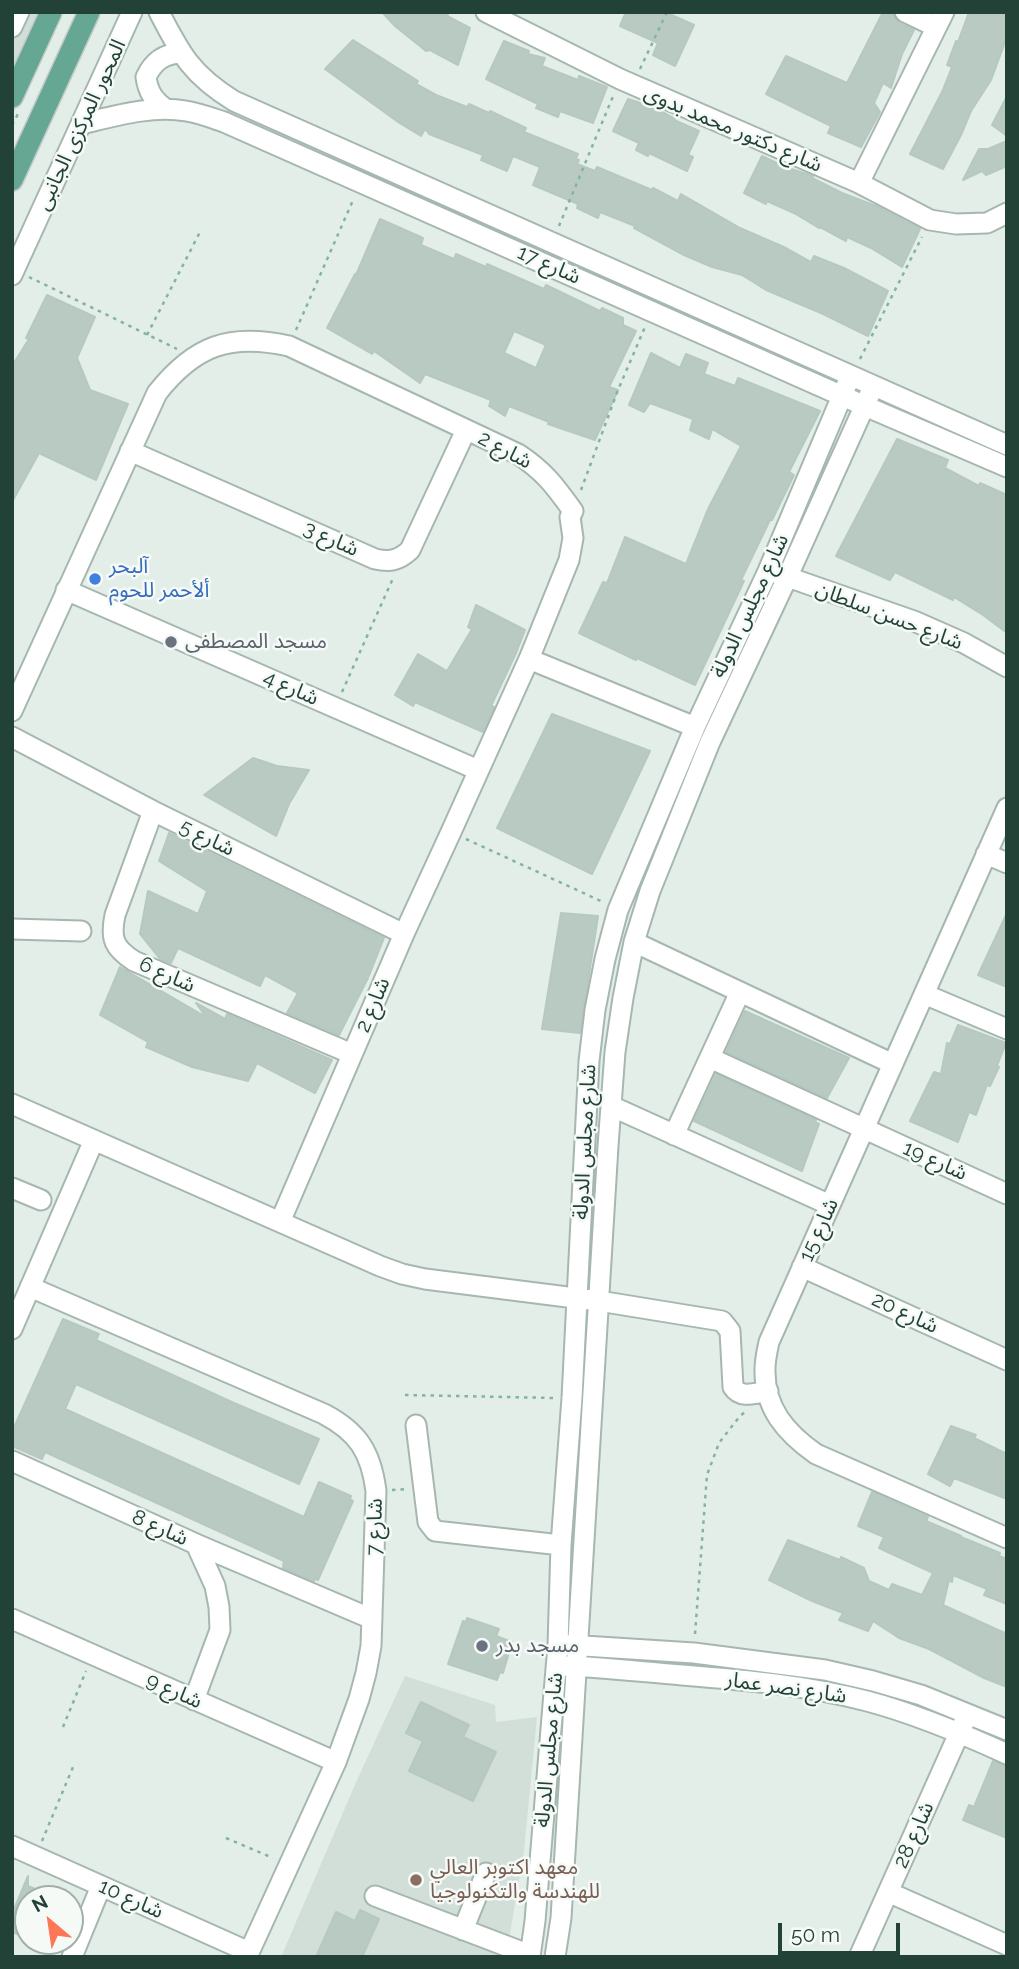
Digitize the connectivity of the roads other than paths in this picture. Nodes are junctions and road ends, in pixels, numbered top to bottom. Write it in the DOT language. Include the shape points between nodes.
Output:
graph roads {
  1 [pos="19,12"];
  2 [pos="51,12"];
  3 [pos="89,12"];
  4 [pos="132,12"];
  5 [pos="159,12"];
  6 [pos="486,12"];
  7 [pos="905,12"];
  8 [pos="940,20"];
  9 [pos="12,27"];
  10 [pos="180,53"];
  11 [pos="12,97"];
  12 [pos="166,109"];
  13 [pos="81,124"];
  14 [pos="12,180"];
  15 [pos="859,183"];
  16 [pos="1007,213"];
  17 [pos="13,272"];
  18 [pos="850,377"];
  19 [pos="873,387"];
  20 [pos="842,396"];
  21 [pos="865,406"];
  22 [pos="466,430"];
  23 [pos="1007,446"];
  24 [pos="130,451"];
  25 [pos="1007,467"];
  26 [pos="768,570"];
  27 [pos="787,578"];
  28 [pos="66,590"];
  29 [pos="529,659"];
  30 [pos="1007,667"];
  31 [pos="12,710"];
  32 [pos="695,727"];
  33 [pos="12,737"];
  34 [pos="478,770"];
  35 [pos="1007,808"];
  36 [pos="153,811"];
  37 [pos="986,854"];
  38 [pos="1007,863"];
  39 [pos="12,929"];
  40 [pos="81,931"];
  41 [pos="404,934"];
  42 [pos="634,942"];
  43 [pos="740,992"];
  44 [pos="924,994"];
  45 [pos="1007,1029"];
  46 [pos="352,1054"];
  47 [pos="710,1058"];
  48 [pos="893,1064"];
  49 [pos="12,1104"];
  50 [pos="611,1107"];
  51 [pos="864,1129"];
  52 [pos="674,1135"];
  53 [pos="94,1140"];
  54 [pos="12,1188"];
  55 [pos="1007,1194"];
  56 [pos="41,1200"];
  57 [pos="830,1205"];
  58 [pos="280,1222"];
  59 [pos="802,1267"];
  60 [pos="30,1287"];
  61 [pos="577,1298"];
  62 [pos="599,1301"];
  63 [pos="12,1329"];
  64 [pos="1007,1360"];
  65 [pos="768,1394"];
  66 [pos="416,1425"];
  67 [pos="12,1461"];
  68 [pos="1007,1538"];
  69 [pos="196,1544"];
  70 [pos="561,1545"];
  71 [pos="12,1619"];
  72 [pos="372,1619"];
  73 [pos="558,1645"];
  74 [pos="578,1645"];
  75 [pos="556,1665"];
  76 [pos="577,1666"];
  77 [pos="194,1700"];
  78 [pos="968,1713"];
  79 [pos="1007,1730"];
  80 [pos="960,1732"];
  81 [pos="1007,1754"];
  82 [pos="336,1762"];
  83 [pos="12,1846"];
  84 [pos="486,1873"];
  85 [pos="101,1886"];
  86 [pos="888,1892"];
  87 [pos="375,1896"];
  88 [pos="463,1930"];
  89 [pos="1007,1945"];
  90 [pos="248,1954"];
  91 [pos="530,1956"];
  92 [pos="72,1957"];
  93 [pos="555,1957"];
  94 [pos="859,1957"];
  1 -- 9 [label="street"];
  2 -- 11 [label="main road"];
  3 -- 14 [label="main road"];
  4 -- 13 [label="street, المحور المركزى الجانبى"];
  5 -- 10 [label="street, شارع 17"];
  6 -- 15 [label="street, شارع دكتور محمد بدوى" via="626,82"];
  7 -- 8 [label="street"];
  8 -- 15 [label="street"];
  10 -- 12 [label="street" via="163,57 146,77 152,96"];
  10 -- 18 [label="street, شارع 17" via="196,73 234,101"];
  12 -- 13 [label="street, شارع 17"];
  12 -- 20 [label="street, شارع 17" via="224,122"];
  13 -- 17 [label="street, المحور المركزى الجانبى"];
  15 -- 16 [label="street, شارع دكتور محمد بدوى" via="930,220 987,223"];
  18 -- 19 [label="street, شارع 17"];
  18 -- 20 [label="street, شارع مجلس الدولة"];
  19 -- 21 [label="street, شارع مجلس الدولة"];
  19 -- 23 [label="street, شارع 17"];
  20 -- 21 [label="street, شارع 17"];
  20 -- 26 [label="street, شارع مجلس الدولة"];
  21 -- 25 [label="street, شارع 17"];
  21 -- 27 [label="street, شارع مجلس الدولة"];
  22 -- 24 [label="street, شارع 2" via="289,346 240,340 215,346 173,373 157,393"];
  22 -- 24 [label="street, شارع 3" via="410,550 389,562"];
  22 -- 29 [label="street, شارع 2" via="536,466 573,511 569,560"];
  24 -- 28 [label="street, شارع 2"];
  26 -- 27 [label="street, شارع حسن سلطان"];
  26 -- 32 [label="street, شارع مجلس الدولة"];
  27 -- 30 [label="street, شارع حسن سلطان" via="914,621"];
  27 -- 42 [label="street, شارع مجلس الدولة" via="710,742"];
  28 -- 31 [label="street, شارع 2"];
  28 -- 34 [label="street, شارع 4"];
  29 -- 32 [label="street"];
  29 -- 34 [label="street, شارع 2"];
  32 -- 61 [label="street, شارع مجلس الدولة" via="618,910 597,997 589,1061"];
  33 -- 36 [label="street, شارع 5"];
  34 -- 41 [label="street, شارع 2"];
  35 -- 37 [label="street, شارع 15"];
  36 -- 41 [label="street, شارع 5"];
  36 -- 46 [label="street, شارع 6" via="115,915 114,942 134,961"];
  37 -- 38 [label="street"];
  37 -- 44 [label="street, شارع 15"];
  39 -- 40 [label="street"];
  41 -- 46 [label="street, شارع 2"];
  42 -- 43 [label="street"];
  42 -- 50 [label="street, شارع مجلس الدولة" via="615,1052"];
  43 -- 47 [label="street"];
  43 -- 48 [label="street"];
  44 -- 45 [label="street"];
  44 -- 48 [label="street, شارع 15"];
  46 -- 58 [label="street, شارع 2"];
  47 -- 51 [label="street, شارع 19"];
  47 -- 52 [label="street"];
  48 -- 51 [label="street, شارع 15"];
  49 -- 53 [label="street"];
  50 -- 52 [label="street"];
  50 -- 62 [label="street, شارع مجلس الدولة"];
  51 -- 55 [label="street, شارع 19"];
  51 -- 57 [label="street, شارع 15"];
  52 -- 57 [label="street"];
  53 -- 58 [label="street"];
  53 -- 60 [label="street"];
  54 -- 56 [label="street"];
  57 -- 59 [label="street, شارع 15"];
  58 -- 61 [label="street" via="402,1274"];
  59 -- 64 [label="street, شارع 20"];
  59 -- 65 [label="street, شارع 15" via="769,1342"];
  60 -- 63 [label="street"];
  60 -- 72 [label="street, شارع 7" via="324,1414 356,1436 374,1471 376,1491"];
  61 -- 62 [label="street"];
  61 -- 70 [label="street, شارع مجلس الدولة"];
  62 -- 65 [label="street" via="722,1321 730,1331 736,1392"];
  62 -- 74 [label="street, شارع مجلس الدولة"];
  65 -- 68 [label="street, شارع 15" via="779,1420 795,1440 816,1454"];
  66 -- 70 [label="street" via="428,1522 435,1531"];
  67 -- 69 [label="street, شارع 8"];
  69 -- 72 [label="street"];
  69 -- 77 [label="street, شارع 8" via="215,1586 220,1629"];
  70 -- 73 [label="street, شارع مجلس الدولة"];
  71 -- 77 [label="street, شارع 9"];
  72 -- 82 [label="street, شارع 7" via="366,1673"];
  73 -- 74 [label="street, شارع نصر عمار"];
  73 -- 75 [label="street, شارع مجلس الدولة"];
  74 -- 76 [label="street, شارع مجلس الدولة"];
  74 -- 78 [label="street, شارع نصر عمار" via="694,1653 825,1670"];
  75 -- 76 [label="street, شارع نصر عمار"];
  75 -- 91 [label="street, شارع مجلس الدولة"];
  76 -- 80 [label="street, شارع نصر عمار" via="819,1690"];
  76 -- 93 [label="street, شارع مجلس الدولة"];
  77 -- 82 [label="street, شارع 9"];
  78 -- 79 [label="street, شارع نصر عمار"];
  78 -- 80 [label="street, شارع 28"];
  80 -- 81 [label="street, شارع نصر عمار"];
  80 -- 86 [label="street, شارع 28"];
  82 -- 90 [label="street, شارع 7"];
  83 -- 85 [label="street, شارع 10"];
  84 -- 88 [label="street"];
  85 -- 90 [label="street, شارع 10"];
  85 -- 92 [label="street"];
  86 -- 89 [label="street"];
  86 -- 94 [label="street, شارع 28"];
  87 -- 88 [label="street"];
  88 -- 91 [label="street"];
}
